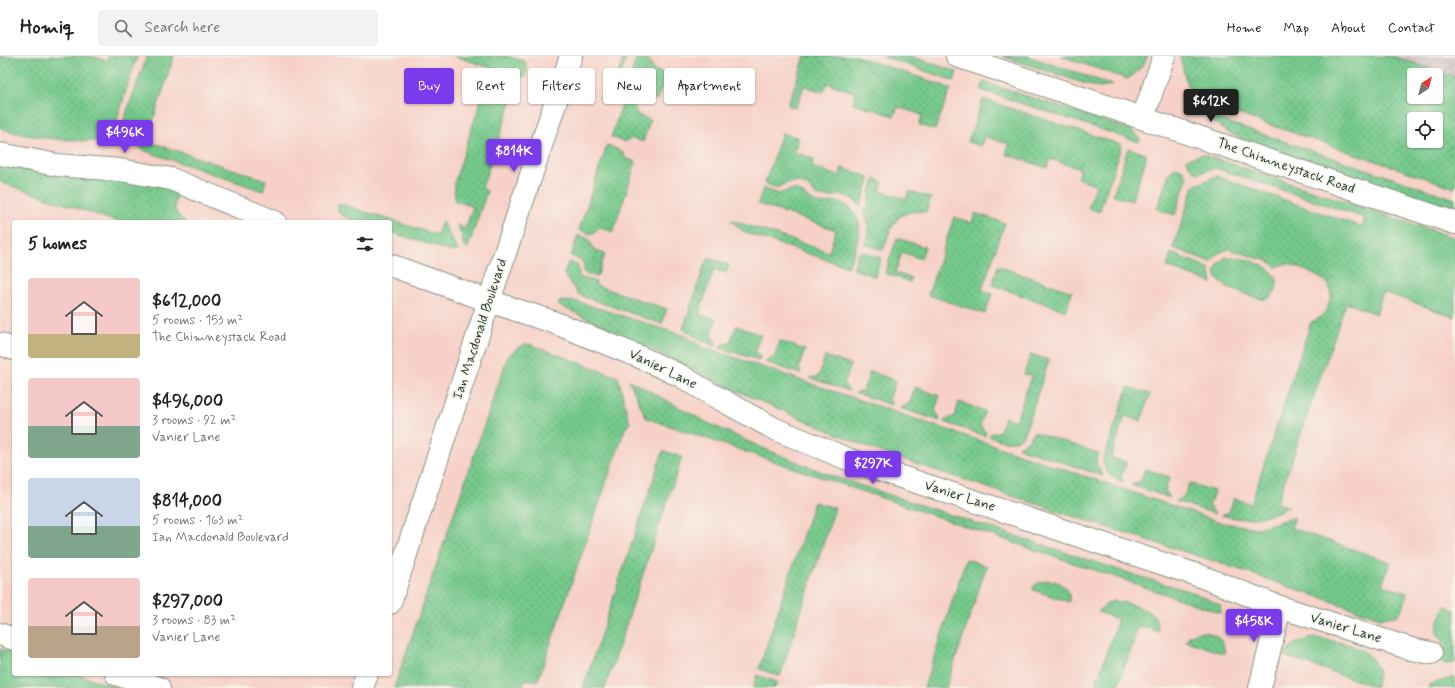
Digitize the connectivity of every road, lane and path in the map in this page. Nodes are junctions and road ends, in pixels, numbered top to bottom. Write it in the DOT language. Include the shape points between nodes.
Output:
graph roads {
  1 [pos="570,56"];
  2 [pos="957,56"];
  3 [pos="1164,56"];
  4 [pos="1143,118"];
  5 [pos="0,154"];
  6 [pos="235,214"];
  7 [pos="265,220"];
  8 [pos="1455,222"];
  9 [pos="392,266"];
  10 [pos="488,301"];
  11 [pos="0,344"];
  12 [pos="12,348"];
  13 [pos="392,597"];
  14 [pos="1280,607"];
  15 [pos="0,634"];
  16 [pos="12,638"];
  17 [pos="1431,653"];
  18 [pos="122,676"];
  19 [pos="366,676"];
  20 [pos="159,688"];
  21 [pos="362,688"];
  22 [pos="1260,688"];
  1 -- 10 [label="street, Ian Macdonald Boulevard"];
  2 -- 4 [label="street, The Chimneystack Road"];
  3 -- 4 [label="street"];
  4 -- 8 [label="street, The Chimneystack Road"];
  5 -- 6 [label="street" via="57,165 120,170 171,179"];
  6 -- 7 [label="street"];
  9 -- 10 [label="street, Vanier Lane"];
  10 -- 13 [label="street, Ian Macdonald Boulevard"];
  10 -- 14 [label="street, Vanier Lane" via="549,320 640,357 681,376 775,429 850,460 1200,576"];
  11 -- 12 [label="street"];
  14 -- 17 [label="street, Vanier Lane" via="1411,649"];
  14 -- 22 [label="street"];
  15 -- 16 [label="street"];
  18 -- 20 [label="street"];
  19 -- 21 [label="street"];
}
